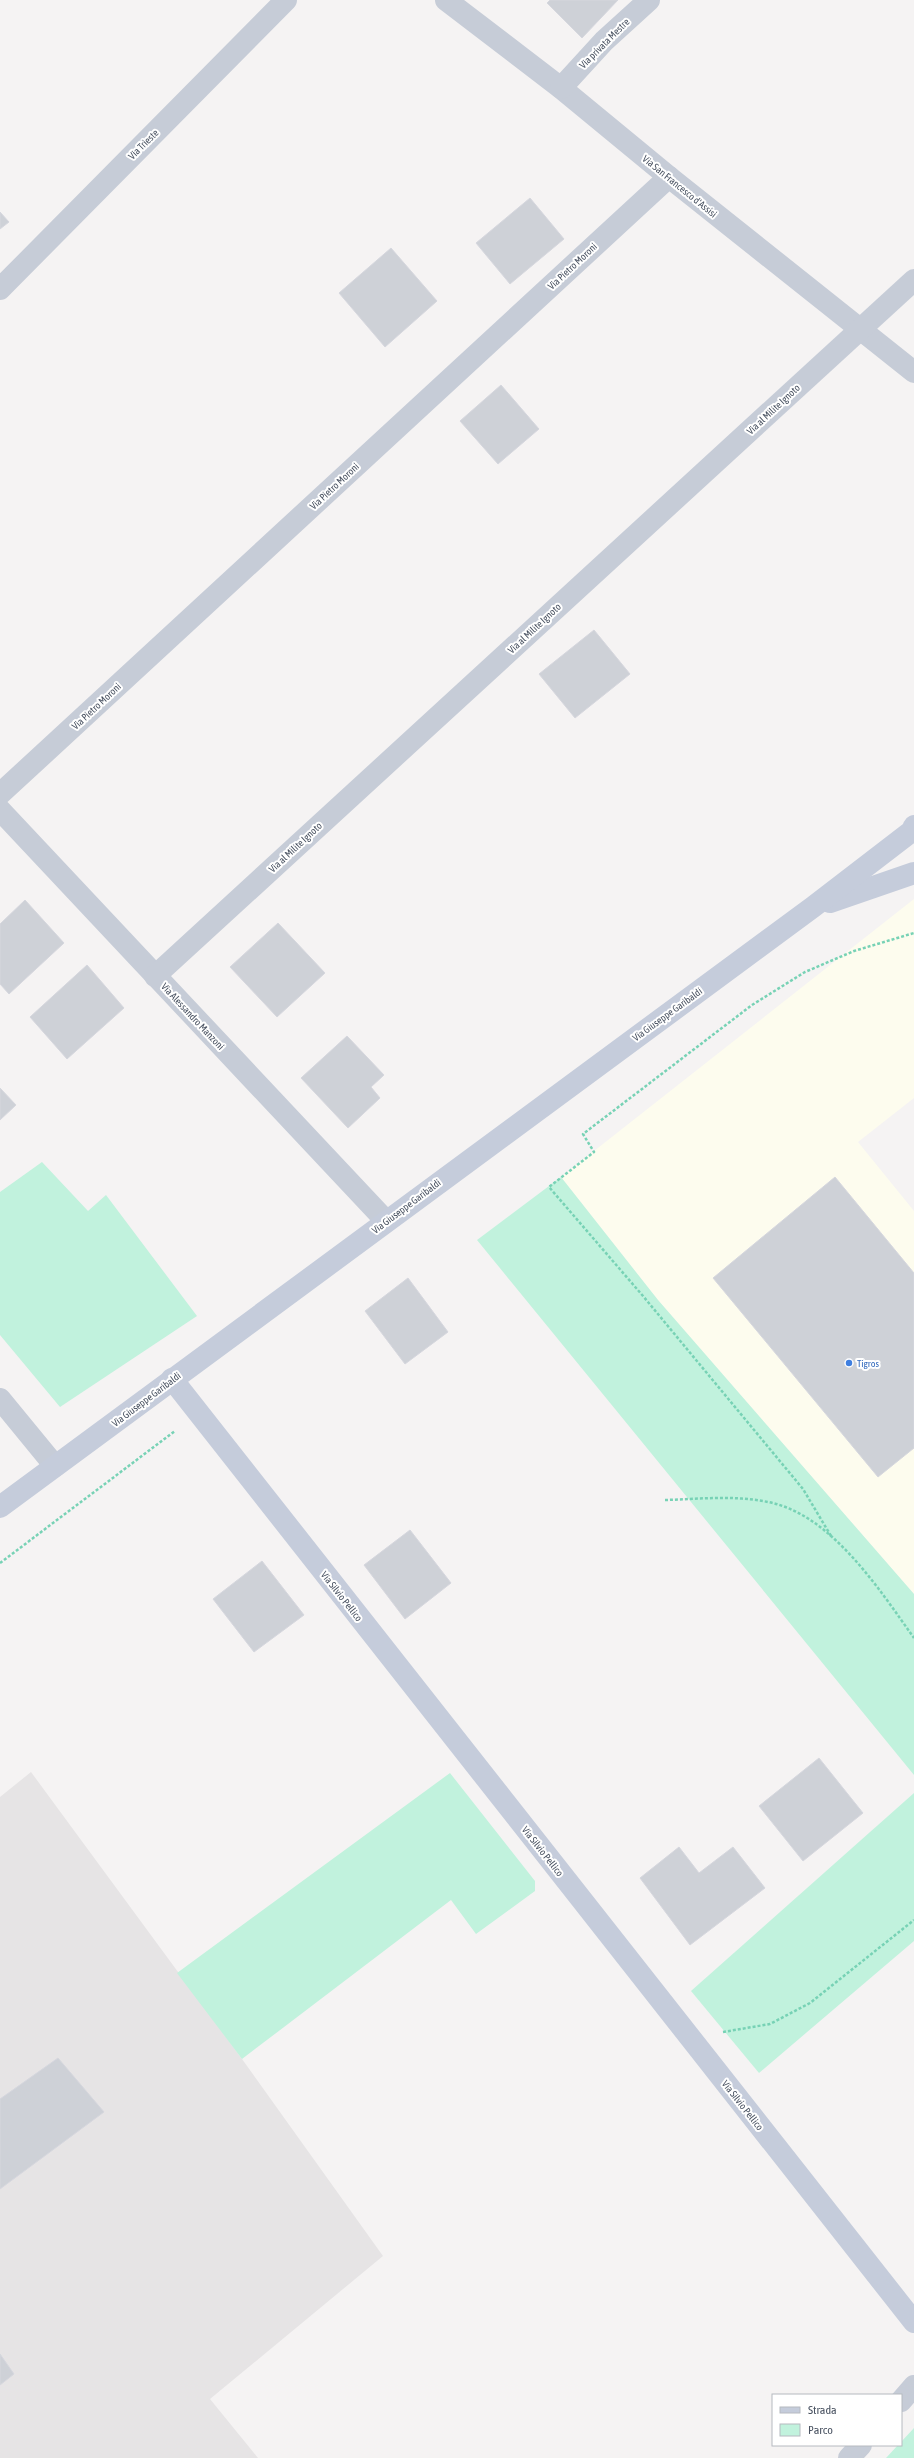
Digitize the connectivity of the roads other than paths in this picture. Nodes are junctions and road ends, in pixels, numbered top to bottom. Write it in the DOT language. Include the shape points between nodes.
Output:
graph roads {
  1 [pos="286,0"];
  2 [pos="446,0"];
  3 [pos="649,0"];
  4 [pos="561,88"];
  5 [pos="669,178"];
  6 [pos="914,280"];
  7 [pos="0,289"];
  8 [pos="860,328"];
  9 [pos="914,372"];
  10 [pos="0,794"];
  11 [pos="0,810"];
  12 [pos="913,828"];
  13 [pos="914,852"];
  14 [pos="914,873"];
  15 [pos="813,907"];
  16 [pos="155,976"];
  17 [pos="386,1221"];
  18 [pos="172,1380"];
  19 [pos="0,1399"];
  20 [pos="55,1466"];
  21 [pos="0,1507"];
  22 [pos="914,2322"];
  23 [pos="914,2386"];
  24 [pos="902,2400"];
  25 [pos="860,2446"];
  26 [pos="849,2458"];
  1 -- 7 [label="street, Via Trieste"];
  2 -- 4 [label="street, Via San Francesco d'Assisi"];
  3 -- 4 [label="street, Via privata Mestre" via="604,41"];
  4 -- 5 [label="street, Via San Francesco d'Assisi"];
  5 -- 8 [label="street, Via San Francesco d'Assisi"];
  5 -- 10 [label="street, Via Pietro Moroni"];
  6 -- 8 [label="street, Via al Milite Ignoto"];
  8 -- 9 [label="street, Via San Francesco d'Assisi"];
  8 -- 16 [label="street, Via al Milite Ignoto"];
  11 -- 16 [label="street, Via Alessandro Manzoni"];
  12 -- 13 [label="street"];
  12 -- 15 [label="street, Via Giuseppe Garibaldi"];
  14 -- 15 [label="street, Via Giuseppe Garibaldi"];
  15 -- 17 [label="street, Via Giuseppe Garibaldi"];
  16 -- 17 [label="street, Via Alessandro Manzoni"];
  17 -- 18 [label="street, Via Giuseppe Garibaldi"];
  18 -- 20 [label="street, Via Giuseppe Garibaldi"];
  18 -- 22 [label="street, Via Silvio Pellico"];
  19 -- 20 [label="street"];
  20 -- 21 [label="street, Via Giuseppe Garibaldi"];
  23 -- 24 [label="street"];
  25 -- 26 [label="street"];
}
